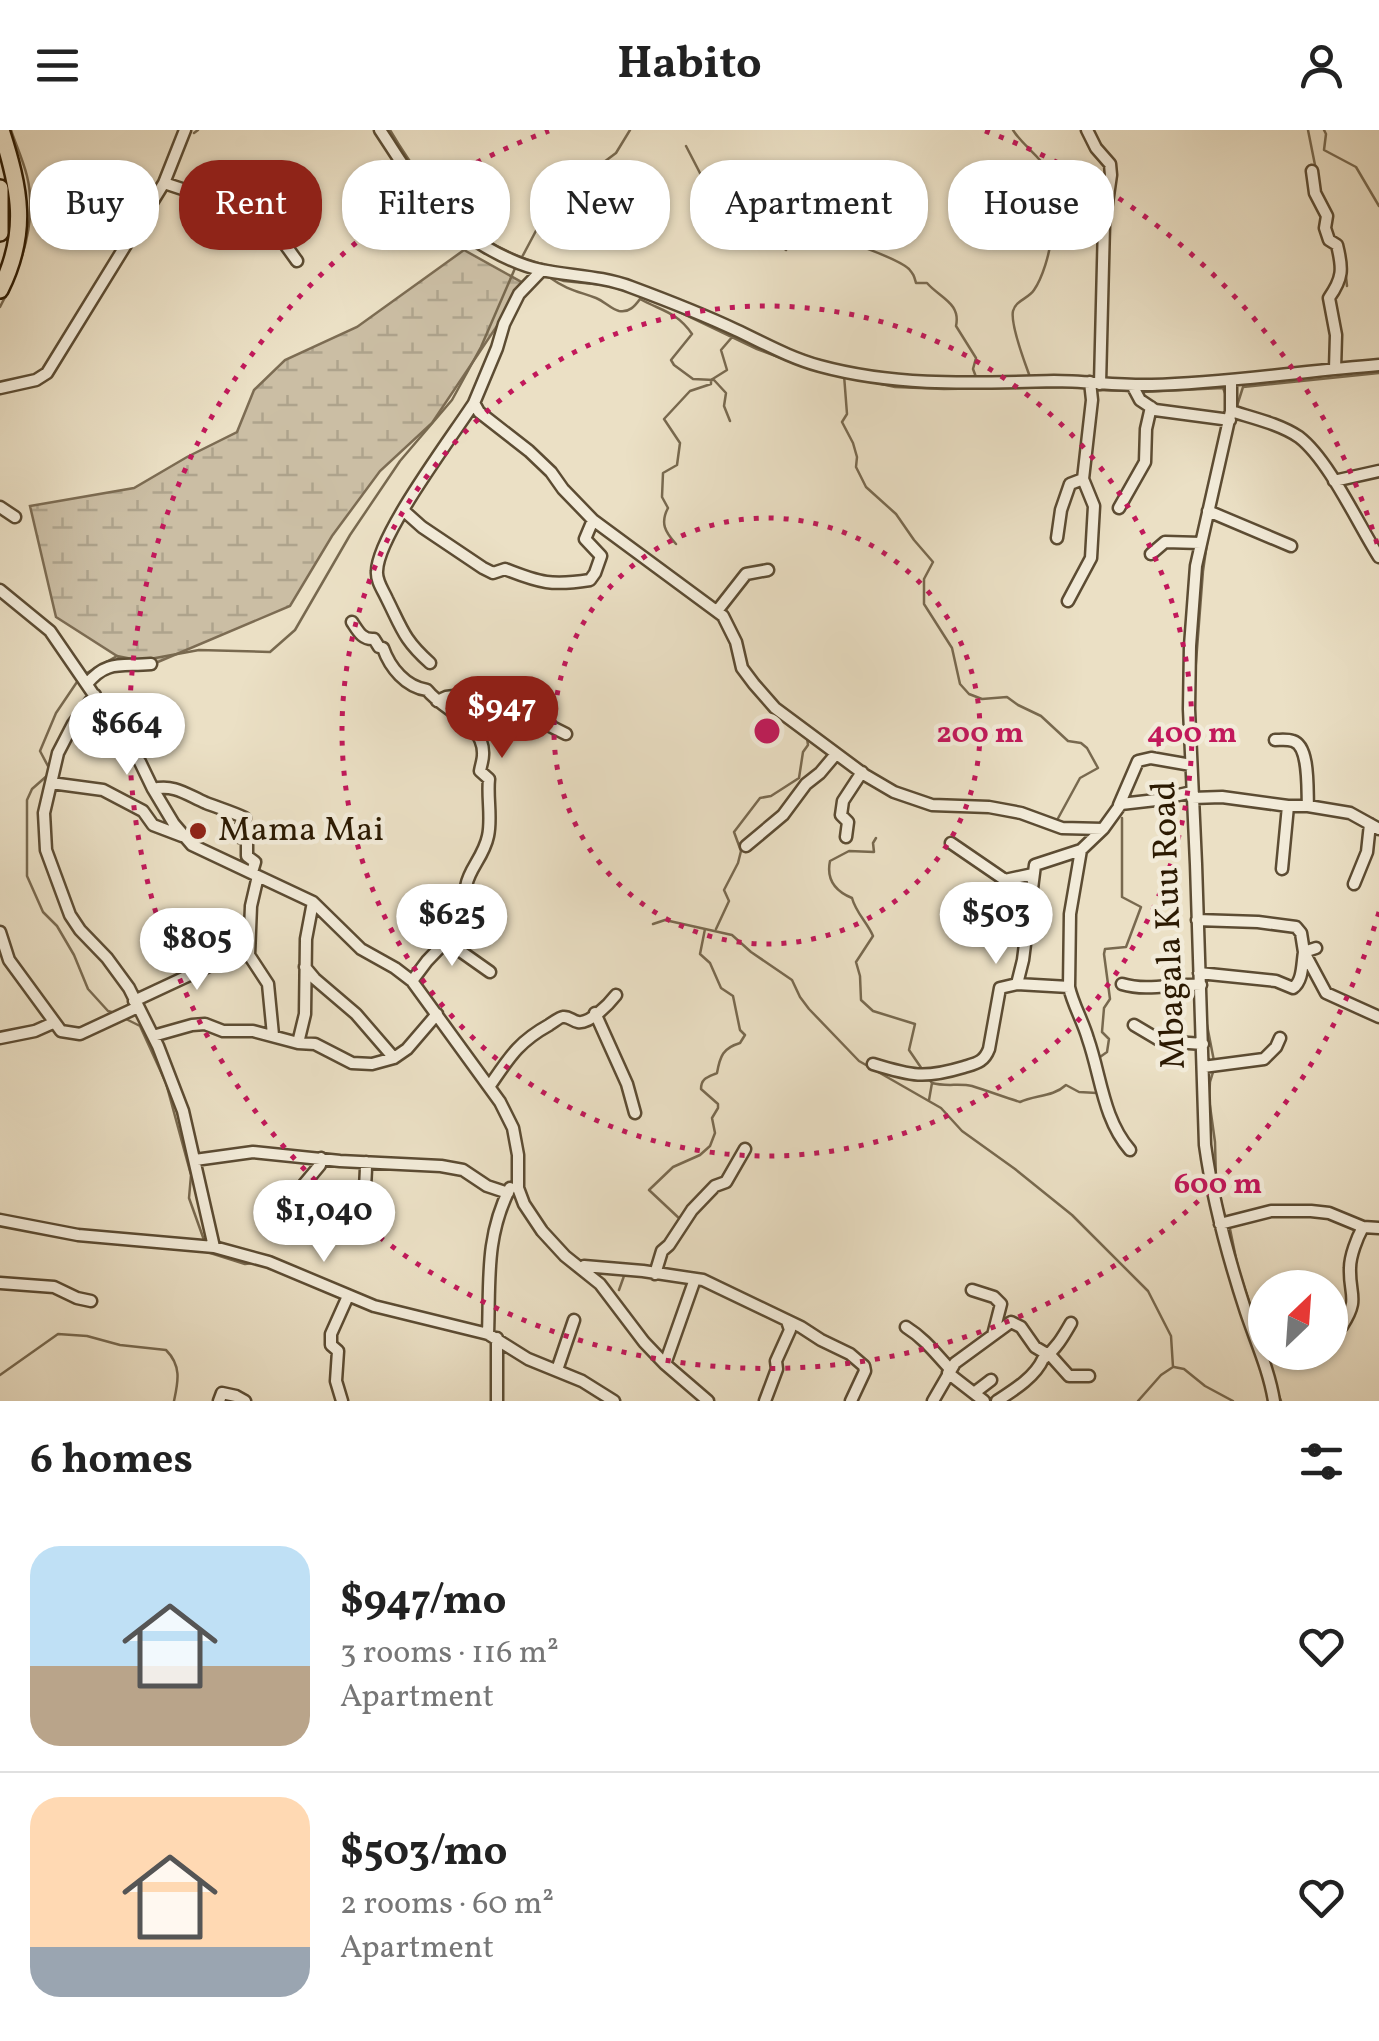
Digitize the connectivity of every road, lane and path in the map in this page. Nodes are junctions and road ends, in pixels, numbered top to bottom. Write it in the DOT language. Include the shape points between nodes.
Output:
graph roads {
  1 [pos="0,130"];
  2 [pos="185,130"];
  3 [pos="380,130"];
  4 [pos="1087,130"];
  5 [pos="1312,171"];
  6 [pos="164,184"];
  7 [pos="0,188"];
  8 [pos="0,233"];
  9 [pos="297,260"];
  10 [pos="542,270"];
  11 [pos="0,290"];
  12 [pos="1379,366"];
  13 [pos="1335,369"];
  14 [pos="1231,381"];
  15 [pos="1095,383"];
  16 [pos="1132,384"];
  17 [pos="0,388"];
  18 [pos="474,403"];
  19 [pos="1151,408"];
  20 [pos="1230,416"];
  21 [pos="1379,471"];
  22 [pos="1083,479"];
  23 [pos="1334,480"];
  24 [pos="0,508"];
  25 [pos="1119,508"];
  26 [pos="403,510"];
  27 [pos="1208,511"];
  28 [pos="14,517"];
  29 [pos="593,520"];
  30 [pos="1057,538"];
  31 [pos="1201,543"];
  32 [pos="1291,546"];
  33 [pos="1152,554"];
  34 [pos="1379,557"];
  35 [pos="768,570"];
  36 [pos="0,590"];
  37 [pos="1068,602"];
  38 [pos="717,611"];
  39 [pos="352,622"];
  40 [pos="430,663"];
  41 [pos="151,664"];
  42 [pos="84,679"];
  43 [pos="95,695"];
  44 [pos="437,701"];
  45 [pos="566,734"];
  46 [pos="1275,740"];
  47 [pos="836,754"];
  48 [pos="1191,765"];
  49 [pos="862,772"];
  50 [pos="51,783"];
  51 [pos="153,789"];
  52 [pos="1192,795"];
  53 [pos="1119,805"];
  54 [pos="1288,806"];
  55 [pos="1308,806"];
  56 [pos="1375,826"];
  57 [pos="1103,829"];
  58 [pos="183,836"];
  59 [pos="846,837"];
  60 [pos="951,843"];
  61 [pos="746,846"];
  62 [pos="1081,850"];
  63 [pos="1282,869"];
  64 [pos="255,874"];
  65 [pos="1033,874"];
  66 [pos="1354,884"];
  67 [pos="313,902"];
  68 [pos="1197,920"];
  69 [pos="0,932"];
  70 [pos="448,939"];
  71 [pos="1316,948"];
  72 [pos="1304,952"];
  73 [pos="249,954"];
  74 [pos="305,967"];
  75 [pos="490,972"];
  76 [pos="1200,979"];
  77 [pos="412,982"];
  78 [pos="1016,984"];
  79 [pos="1122,984"];
  80 [pos="1070,987"];
  81 [pos="616,995"];
  82 [pos="136,1004"];
  83 [pos="595,1013"];
  84 [pos="437,1014"];
  85 [pos="1379,1016"];
  86 [pos="53,1023"];
  87 [pos="1134,1025"];
  88 [pos="273,1035"];
  89 [pos="153,1036"];
  90 [pos="0,1038"];
  91 [pos="1280,1038"];
  92 [pos="298,1043"];
  93 [pos="1203,1044"];
  94 [pos="394,1058"];
  95 [pos="874,1064"];
  96 [pos="1203,1067"];
  97 [pos="489,1087"];
  98 [pos="635,1112"];
  99 [pos="745,1148"];
  100 [pos="1130,1150"];
  101 [pos="321,1158"];
  102 [pos="195,1160"];
  103 [pos="366,1162"];
  104 [pos="518,1171"];
  105 [pos="508,1193"];
  106 [pos="0,1220"];
  107 [pos="1220,1224"];
  108 [pos="1363,1227"];
  109 [pos="1379,1228"];
  110 [pos="214,1247"];
  111 [pos="578,1265"];
  112 [pos="655,1274"];
  113 [pos="696,1279"];
  114 [pos="0,1283"];
  115 [pos="972,1290"];
  116 [pos="348,1296"];
  117 [pos="91,1301"];
  118 [pos="1248,1317"];
  119 [pos="1348,1317"];
  120 [pos="574,1320"];
  121 [pos="787,1321"];
  122 [pos="1070,1323"];
  123 [pos="906,1327"];
  124 [pos="493,1336"];
  125 [pos="993,1336"];
  126 [pos="1048,1356"];
  127 [pos="665,1364"];
  128 [pos="556,1370"];
  129 [pos="1267,1370"];
  130 [pos="949,1371"];
  131 [pos="1089,1376"];
  132 [pos="991,1380"];
  133 [pos="979,1397"];
  134 [pos="220,1401"];
  135 [pos="245,1401"];
  136 [pos="342,1401"];
  137 [pos="496,1401"];
  138 [pos="614,1401"];
  139 [pos="708,1401"];
  140 [pos="765,1401"];
  141 [pos="851,1401"];
  142 [pos="933,1401"];
  143 [pos="997,1401"];
  144 [pos="1274,1401"];
  1 -- 11 [label="highway" via="14,169 20,222"];
  2 -- 6 [label="street"];
  3 -- 10 [label="street" via="440,213 510,260"];
  4 -- 15 [label="street" via="1111,174"];
  5 -- 13 [label="street" via="1325,229 1340,260 1340,282 1329,298"];
  6 -- 9 [label="street" via="260,215"];
  6 -- 17 [label="street" via="47,373"];
  7 -- 8 [label="highway"];
  10 -- 15 [label="street" via="616,282 786,354 854,374 916,383"];
  10 -- 18 [label="street" via="519,294"];
  12 -- 13 [label="street"];
  13 -- 14 [label="street"];
  14 -- 16 [label="street"];
  14 -- 20 [label="street, Mbagala Kuu Road"];
  15 -- 16 [label="street"];
  15 -- 22 [label="street"];
  16 -- 19 [label="street"];
  18 -- 26 [label="street"];
  18 -- 29 [label="street"];
  19 -- 20 [label="street"];
  19 -- 25 [label="street" via="1145,462"];
  20 -- 23 [label="street" via="1296,436"];
  20 -- 27 [label="street, Mbagala Kuu Road"];
  21 -- 23 [label="street"];
  22 -- 30 [label="street" via="1070,484"];
  22 -- 37 [label="street" via="1094,506 1090,558"];
  23 -- 34 [label="street"];
  24 -- 28 [label="street"];
  26 -- 29 [label="street" via="493,573 505,569 554,584 590,580 596,573 602,556 585,539"];
  26 -- 40 [label="street" via="377,576 402,632"];
  27 -- 31 [label="street, Mbagala Kuu Road"];
  27 -- 32 [label="street"];
  29 -- 38 [label="street"];
  31 -- 33 [label="street" via="1165,542"];
  31 -- 48 [label="street, Mbagala Kuu Road" via="1190,646"];
  35 -- 38 [label="street" via="746,574"];
  36 -- 42 [label="street" via="50,631"];
  38 -- 47 [label="street" via="754,684"];
  39 -- 44 [label="street" via="383,648 401,676"];
  41 -- 42 [label="street" via="114,664"];
  42 -- 43 [label="street"];
  43 -- 50 [label="street" via="64,739"];
  43 -- 51 [label="street"];
  44 -- 45 [label="street" via="454,696"];
  44 -- 70 [label="street" via="474,732 484,754 480,771 490,779 490,832 466,886 474,911"];
  46 -- 55 [label="street" via="1295,741 1304,754"];
  47 -- 49 [label="street"];
  47 -- 61 [label="street"];
  48 -- 52 [label="street, Mbagala Kuu Road"];
  48 -- 53 [label="street" via="1138,762"];
  49 -- 57 [label="street" via="932,805 989,807 1062,828"];
  49 -- 59 [label="street" via="841,806"];
  50 -- 58 [label="street" via="103,790 144,811 153,825"];
  50 -- 82 [label="street" via="44,813 54,874 70,915"];
  51 -- 58 [label="street"];
  51 -- 64 [label="street" via="177,788 245,818 236,836 246,839"];
  52 -- 53 [label="street"];
  52 -- 54 [label="street"];
  52 -- 68 [label="street, Mbagala Kuu Road"];
  53 -- 57 [label="street"];
  54 -- 55 [label="street"];
  54 -- 63 [label="street"];
  55 -- 56 [label="street" via="1350,813"];
  56 -- 66 [label="street"];
  57 -- 62 [label="street"];
  58 -- 64 [label="street"];
  60 -- 65 [label="street" via="1004,880"];
  62 -- 65 [label="street" via="1037,863"];
  62 -- 80 [label="street" via="1070,914"];
  64 -- 67 [label="street"];
  64 -- 73 [label="street"];
  65 -- 78 [label="street"];
  67 -- 74 [label="street"];
  67 -- 77 [label="street" via="361,949"];
  68 -- 72 [label="street" via="1296,927"];
  68 -- 76 [label="street, Mbagala Kuu Road"];
  69 -- 86 [label="street" via="9,960"];
  70 -- 75 [label="street"];
  70 -- 77 [label="street"];
  71 -- 72 [label="street"];
  72 -- 76 [label="street" via="1293,988 1276,981"];
  72 -- 85 [label="street" via="1326,993"];
  73 -- 82 [label="street" via="224,959"];
  73 -- 88 [label="street" via="268,984"];
  74 -- 92 [label="street"];
  74 -- 94 [label="street"];
  76 -- 79 [label="street" via="1146,989"];
  76 -- 93 [label="street, Mbagala Kuu Road"];
  77 -- 84 [label="street"];
  78 -- 80 [label="street"];
  78 -- 95 [label="street" via="999,989 990,1048 979,1063 927,1076"];
  80 -- 100 [label="street" via="1101,1093"];
  81 -- 83 [label="street"];
  82 -- 86 [label="street" via="80,1034"];
  82 -- 89 [label="street"];
  83 -- 97 [label="street" via="582,1022 559,1017 538,1030"];
  83 -- 98 [label="street"];
  84 -- 94 [label="street"];
  84 -- 97 [label="street"];
  86 -- 90 [label="street"];
  87 -- 93 [label="street" via="1161,1041"];
  88 -- 89 [label="street" via="205,1024"];
  88 -- 92 [label="street"];
  89 -- 102 [label="street"];
  91 -- 96 [label="street" via="1264,1059"];
  92 -- 94 [label="street" via="352,1063"];
  93 -- 96 [label="street, Mbagala Kuu Road"];
  96 -- 107 [label="street, Mbagala Kuu Road" via="1205,1146"];
  97 -- 104 [label="street" via="512,1128"];
  99 -- 112 [label="street" via="726,1182 714,1186 662,1251"];
  101 -- 102 [label="street" via="253,1152"];
  101 -- 103 [label="street"];
  101 -- 103 [label="street" via="295,1201 308,1213 346,1222 358,1216"];
  102 -- 110 [label="street"];
  103 -- 105 [label="street" via="452,1167"];
  104 -- 105 [label="street"];
  104 -- 111 [label="street" via="524,1204"];
  105 -- 124 [label="street" via="490,1254"];
  106 -- 110 [label="street" via="78,1235"];
  107 -- 108 [label="street" via="1271,1210 1329,1212"];
  107 -- 118 [label="street, Mbagala Kuu Road"];
  108 -- 109 [label="street"];
  108 -- 119 [label="street" via="1350,1269 1354,1300"];
  110 -- 116 [label="street"];
  111 -- 112 [label="street"];
  111 -- 127 [label="street"];
  112 -- 113 [label="street"];
  113 -- 121 [label="street"];
  113 -- 127 [label="street"];
  114 -- 117 [label="street" via="54,1286"];
  115 -- 125 [label="street" via="1000,1304"];
  116 -- 124 [label="street"];
  116 -- 136 [label="street" via="330,1334 338,1350"];
  120 -- 128 [label="street"];
  121 -- 140 [label="street"];
  121 -- 141 [label="street" via="864,1366"];
  122 -- 126 [label="street"];
  123 -- 130 [label="street"];
  124 -- 128 [label="street"];
  124 -- 137 [label="street"];
  125 -- 126 [label="street" via="1012,1322"];
  125 -- 130 [label="street"];
  126 -- 131 [label="street" via="1069,1376"];
  126 -- 143 [label="street"];
  127 -- 139 [label="street"];
  128 -- 138 [label="street"];
  129 -- 144 [label="street, Mbagala Kuu Road"];
  130 -- 133 [label="street"];
  130 -- 142 [label="street"];
  132 -- 133 [label="street"];
  134 -- 135 [label="street" via="224,1394"];
}
